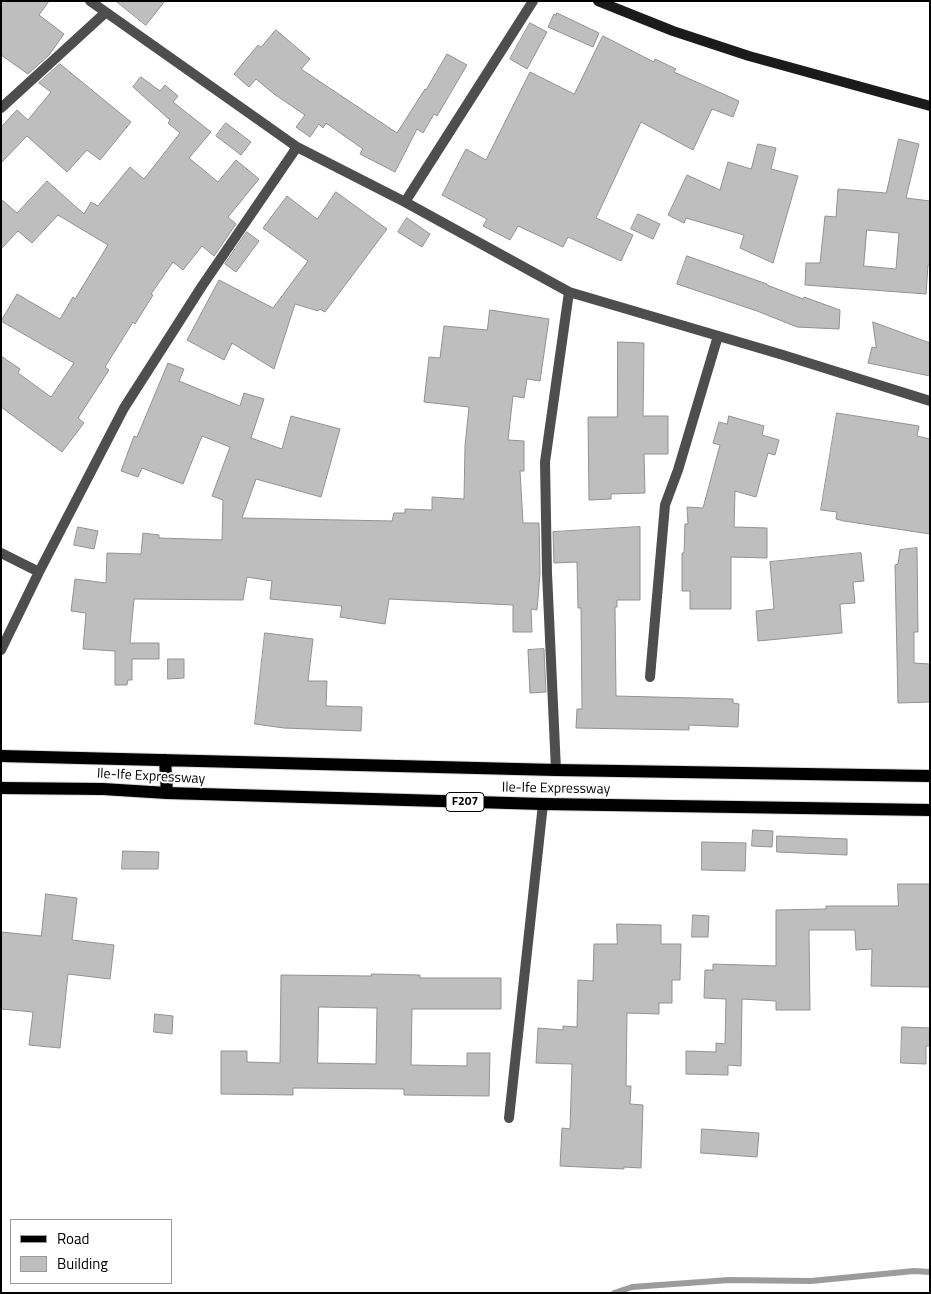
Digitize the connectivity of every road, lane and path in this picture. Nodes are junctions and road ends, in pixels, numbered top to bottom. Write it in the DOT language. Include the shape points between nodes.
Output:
graph roads {
  1 [pos="90,1"];
  2 [pos="533,1"];
  3 [pos="598,1"];
  4 [pos="105,13"];
  5 [pos="930,106"];
  6 [pos="1,108"];
  7 [pos="297,147"];
  8 [pos="405,202"];
  9 [pos="569,292"];
  10 [pos="718,336"];
  11 [pos="930,401"];
  12 [pos="1,553"];
  13 [pos="39,572"];
  14 [pos="1,650"];
  15 [pos="650,677"];
  16 [pos="1,756"];
  17 [pos="164,760"];
  18 [pos="556,770"];
  19 [pos="930,776"];
  20 [pos="1,788"];
  21 [pos="167,794"];
  22 [pos="543,804"];
  23 [pos="930,810"];
  24 [pos="509,1118"];
  1 -- 4 [label="street"];
  2 -- 8 [label="street"];
  3 -- 5 [label="main road" via="673,31 749,56"];
  4 -- 6 [label="street"];
  4 -- 7 [label="street"];
  7 -- 8 [label="street"];
  7 -- 13 [label="street" via="124,408"];
  8 -- 9 [label="street"];
  9 -- 10 [label="street"];
  9 -- 18 [label="street" via="545,462"];
  10 -- 11 [label="street"];
  10 -- 15 [label="street" via="665,506"];
  12 -- 13 [label="street"];
  13 -- 14 [label="street"];
  16 -- 17 [label="main road, Ile-Ife Expressway"];
  17 -- 18 [label="main road, Ile-Ife Expressway"];
  17 -- 21 [label="main road"];
  18 -- 19 [label="main road, Ile-Ife Expressway"];
  20 -- 21 [label="main road, Ile-Ife Expressway / F207" via="103,789"];
  21 -- 22 [label="main road, Ile-Ife Expressway / F207"];
  22 -- 23 [label="main road, Ile-Ife Expressway / F207"];
  22 -- 24 [label="street"];
}
